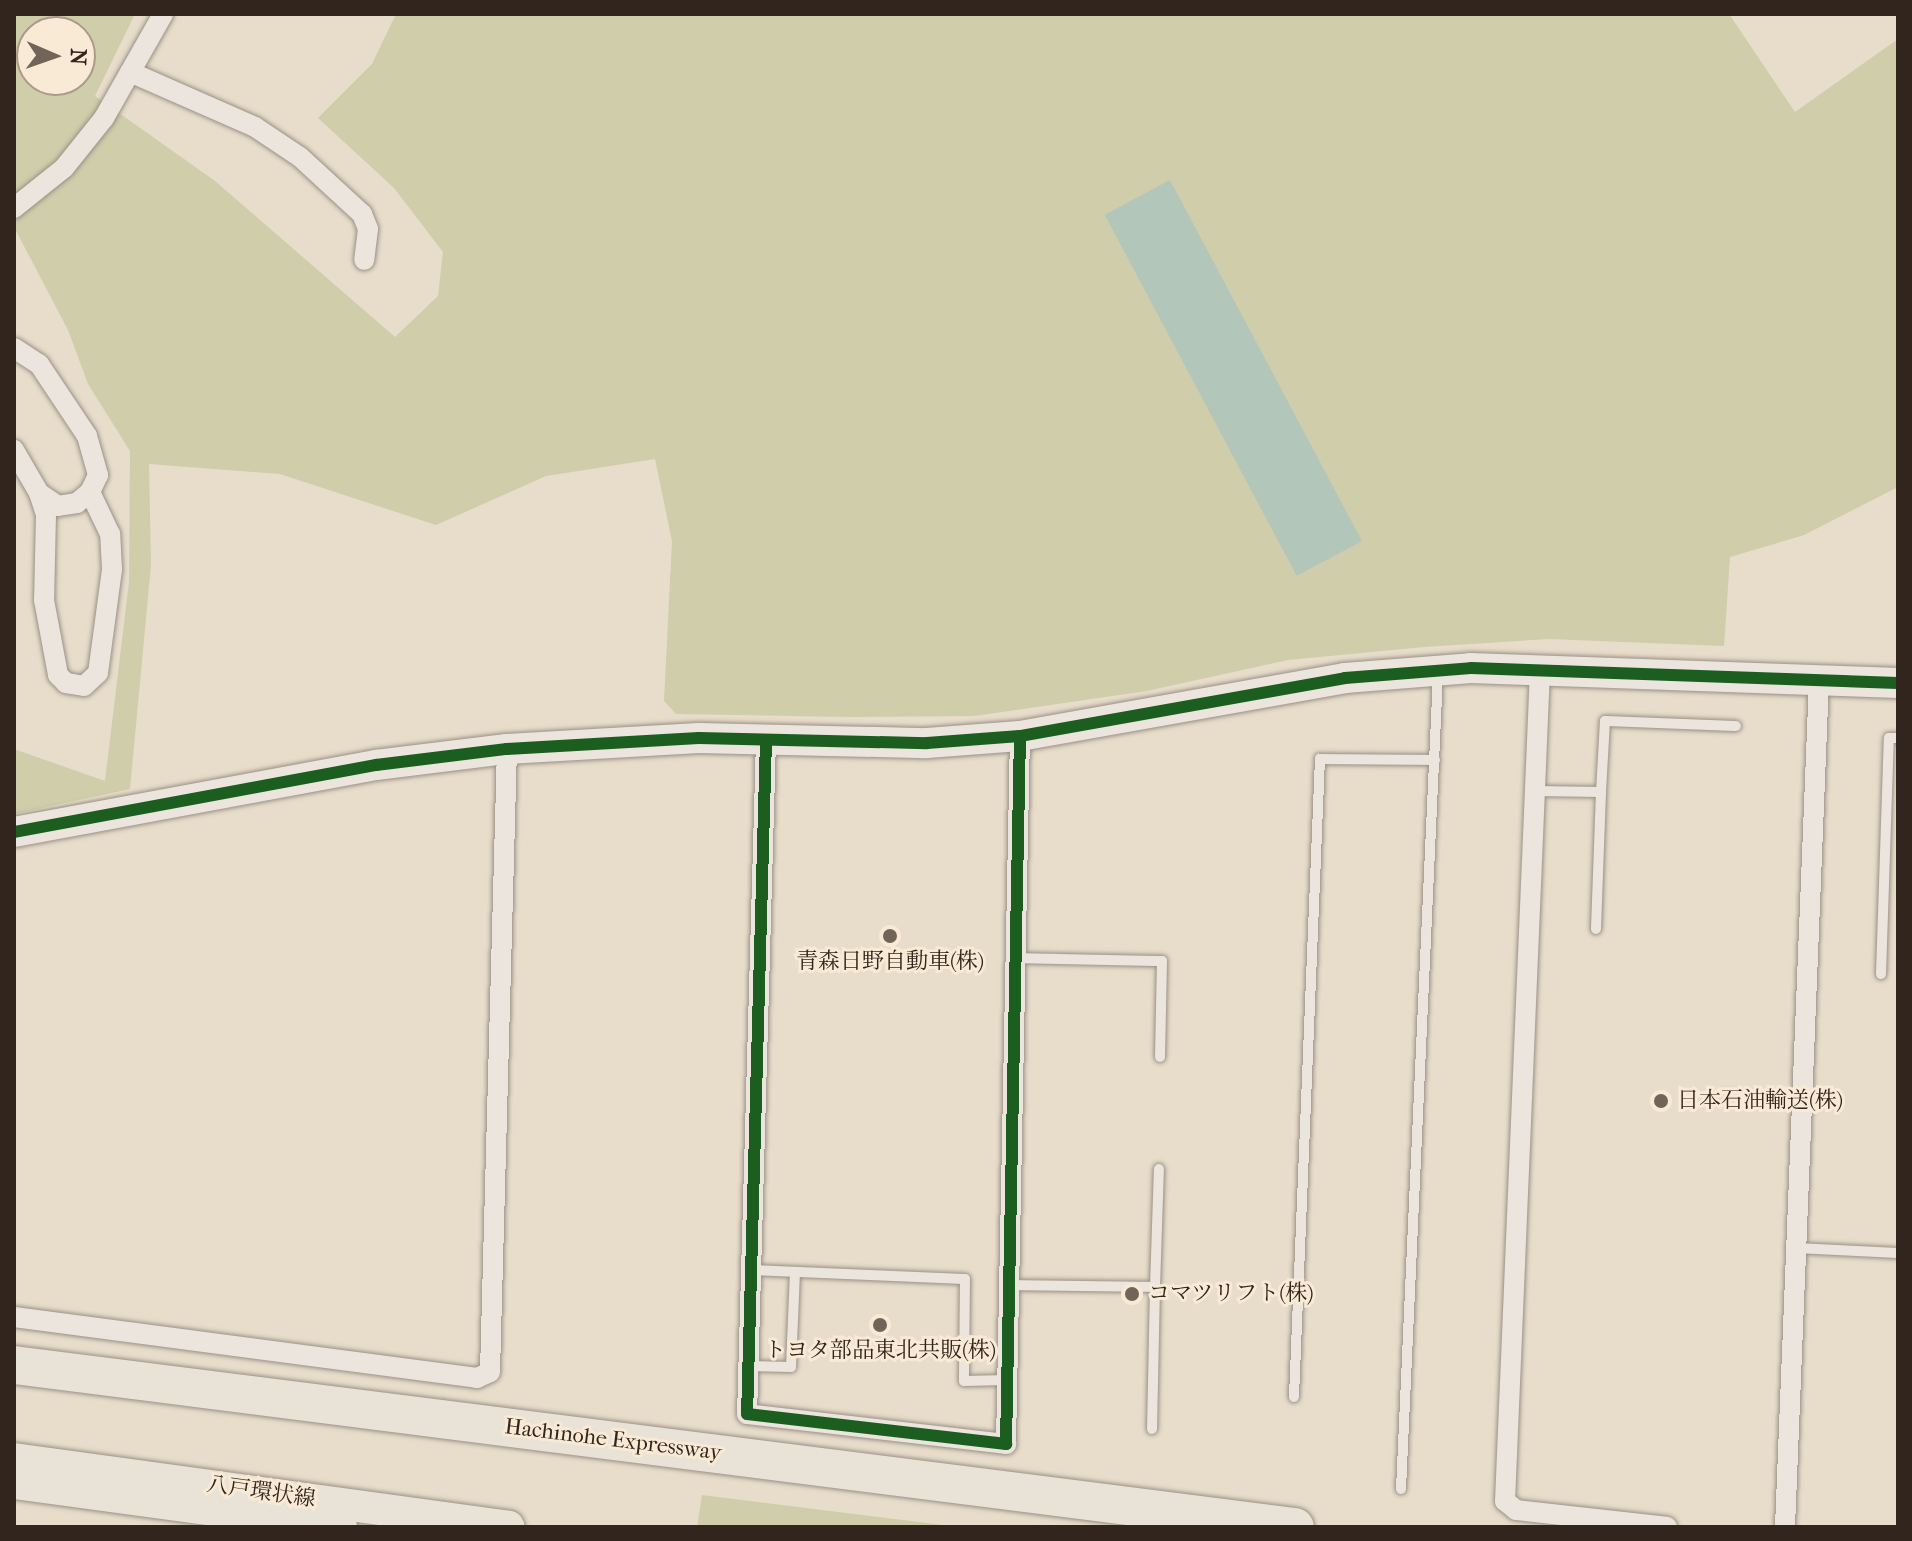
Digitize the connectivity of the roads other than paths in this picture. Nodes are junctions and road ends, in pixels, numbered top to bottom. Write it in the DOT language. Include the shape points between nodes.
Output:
graph roads {
  1 [pos="163,14"];
  2 [pos="130,72"];
  3 [pos="14,208"];
  4 [pos="364,260"];
  5 [pos="14,348"];
  6 [pos="14,450"];
  7 [pos="90,492"];
  8 [pos="39,493"];
  9 [pos="1540,670"];
  10 [pos="1438,671"];
  11 [pos="1819,679"];
  12 [pos="1898,683"];
  13 [pos="1736,726"];
  14 [pos="1020,736"];
  15 [pos="1898,738"];
  16 [pos="766,740"];
  17 [pos="507,749"];
  18 [pos="1435,760"];
  19 [pos="1535,791"];
  20 [pos="1601,792"];
  21 [pos="14,832"];
  22 [pos="1596,929"];
  23 [pos="1016,958"];
  24 [pos="1881,974"];
  25 [pos="1160,1057"];
  26 [pos="1159,1169"];
  27 [pos="1796,1248"];
  28 [pos="1898,1253"];
  29 [pos="751,1270"];
  30 [pos="795,1272"];
  31 [pos="1009,1285"];
  32 [pos="1155,1287"];
  33 [pos="14,1317"];
  34 [pos="14,1365"];
  35 [pos="748,1366"];
  36 [pos="1007,1380"];
  37 [pos="1294,1397"];
  38 [pos="1152,1429"];
  39 [pos="14,1459"];
  40 [pos="14,1483"];
  41 [pos="1401,1489"];
  42 [pos="1211,1518"];
  43 [pos="341,1527"];
  44 [pos="508,1527"];
  45 [pos="1258,1527"];
  46 [pos="1295,1527"];
  47 [pos="1667,1527"];
  48 [pos="1785,1527"];
  1 -- 2 [label="street"];
  2 -- 3 [label="street" via="104,118 64,168"];
  2 -- 4 [label="street" via="255,127 300,157 362,214 368,229"];
  5 -- 7 [label="street" via="39,364 87,436 98,475"];
  6 -- 8 [label="street"];
  7 -- 8 [label="street" via="77,503 58,506"];
  7 -- 8 [label="street" via="110,534 112,569 98,673 84,686 66,683 58,675 44,600 46,515"];
  9 -- 10 [label="street"];
  9 -- 11 [label="street"];
  9 -- 19 [label="street"];
  10 -- 14 [label="street" via="1345,678"];
  10 -- 18 [label="lane"];
  11 -- 12 [label="street"];
  11 -- 27 [label="street"];
  13 -- 20 [label="lane" via="1605,721"];
  14 -- 16 [label="street" via="927,743"];
  14 -- 23 [label="street"];
  15 -- 24 [label="lane" via="1889,738"];
  16 -- 17 [label="street" via="594,741"];
  16 -- 29 [label="street"];
  17 -- 21 [label="street" via="376,765"];
  17 -- 33 [label="street" via="490,1372 477,1378"];
  18 -- 37 [label="lane" via="1320,759"];
  18 -- 41 [label="lane"];
  19 -- 20 [label="lane"];
  19 -- 47 [label="street" via="1505,1501 1516,1510"];
  20 -- 22 [label="lane"];
  23 -- 25 [label="lane" via="1162,961"];
  23 -- 31 [label="street"];
  26 -- 32 [label="lane"];
  27 -- 28 [label="lane"];
  27 -- 48 [label="street"];
  29 -- 30 [label="lane"];
  29 -- 35 [label="street"];
  30 -- 35 [label="lane" via="791,1367"];
  30 -- 36 [label="lane" via="965,1279 964,1381"];
  31 -- 32 [label="lane"];
  31 -- 36 [label="street"];
  32 -- 38 [label="lane"];
  34 -- 42 [label="highway, Hachinohe Expressway"];
  35 -- 36 [label="street" via="747,1414 1006,1444"];
  39 -- 44 [label="main road, 八戸環状線"];
  40 -- 43 [label="main road, 八戸環状線"];
  42 -- 45 [label="highway, Hachinohe Expressway"];
  42 -- 46 [label="highway, Hachinohe Expressway"];
}
